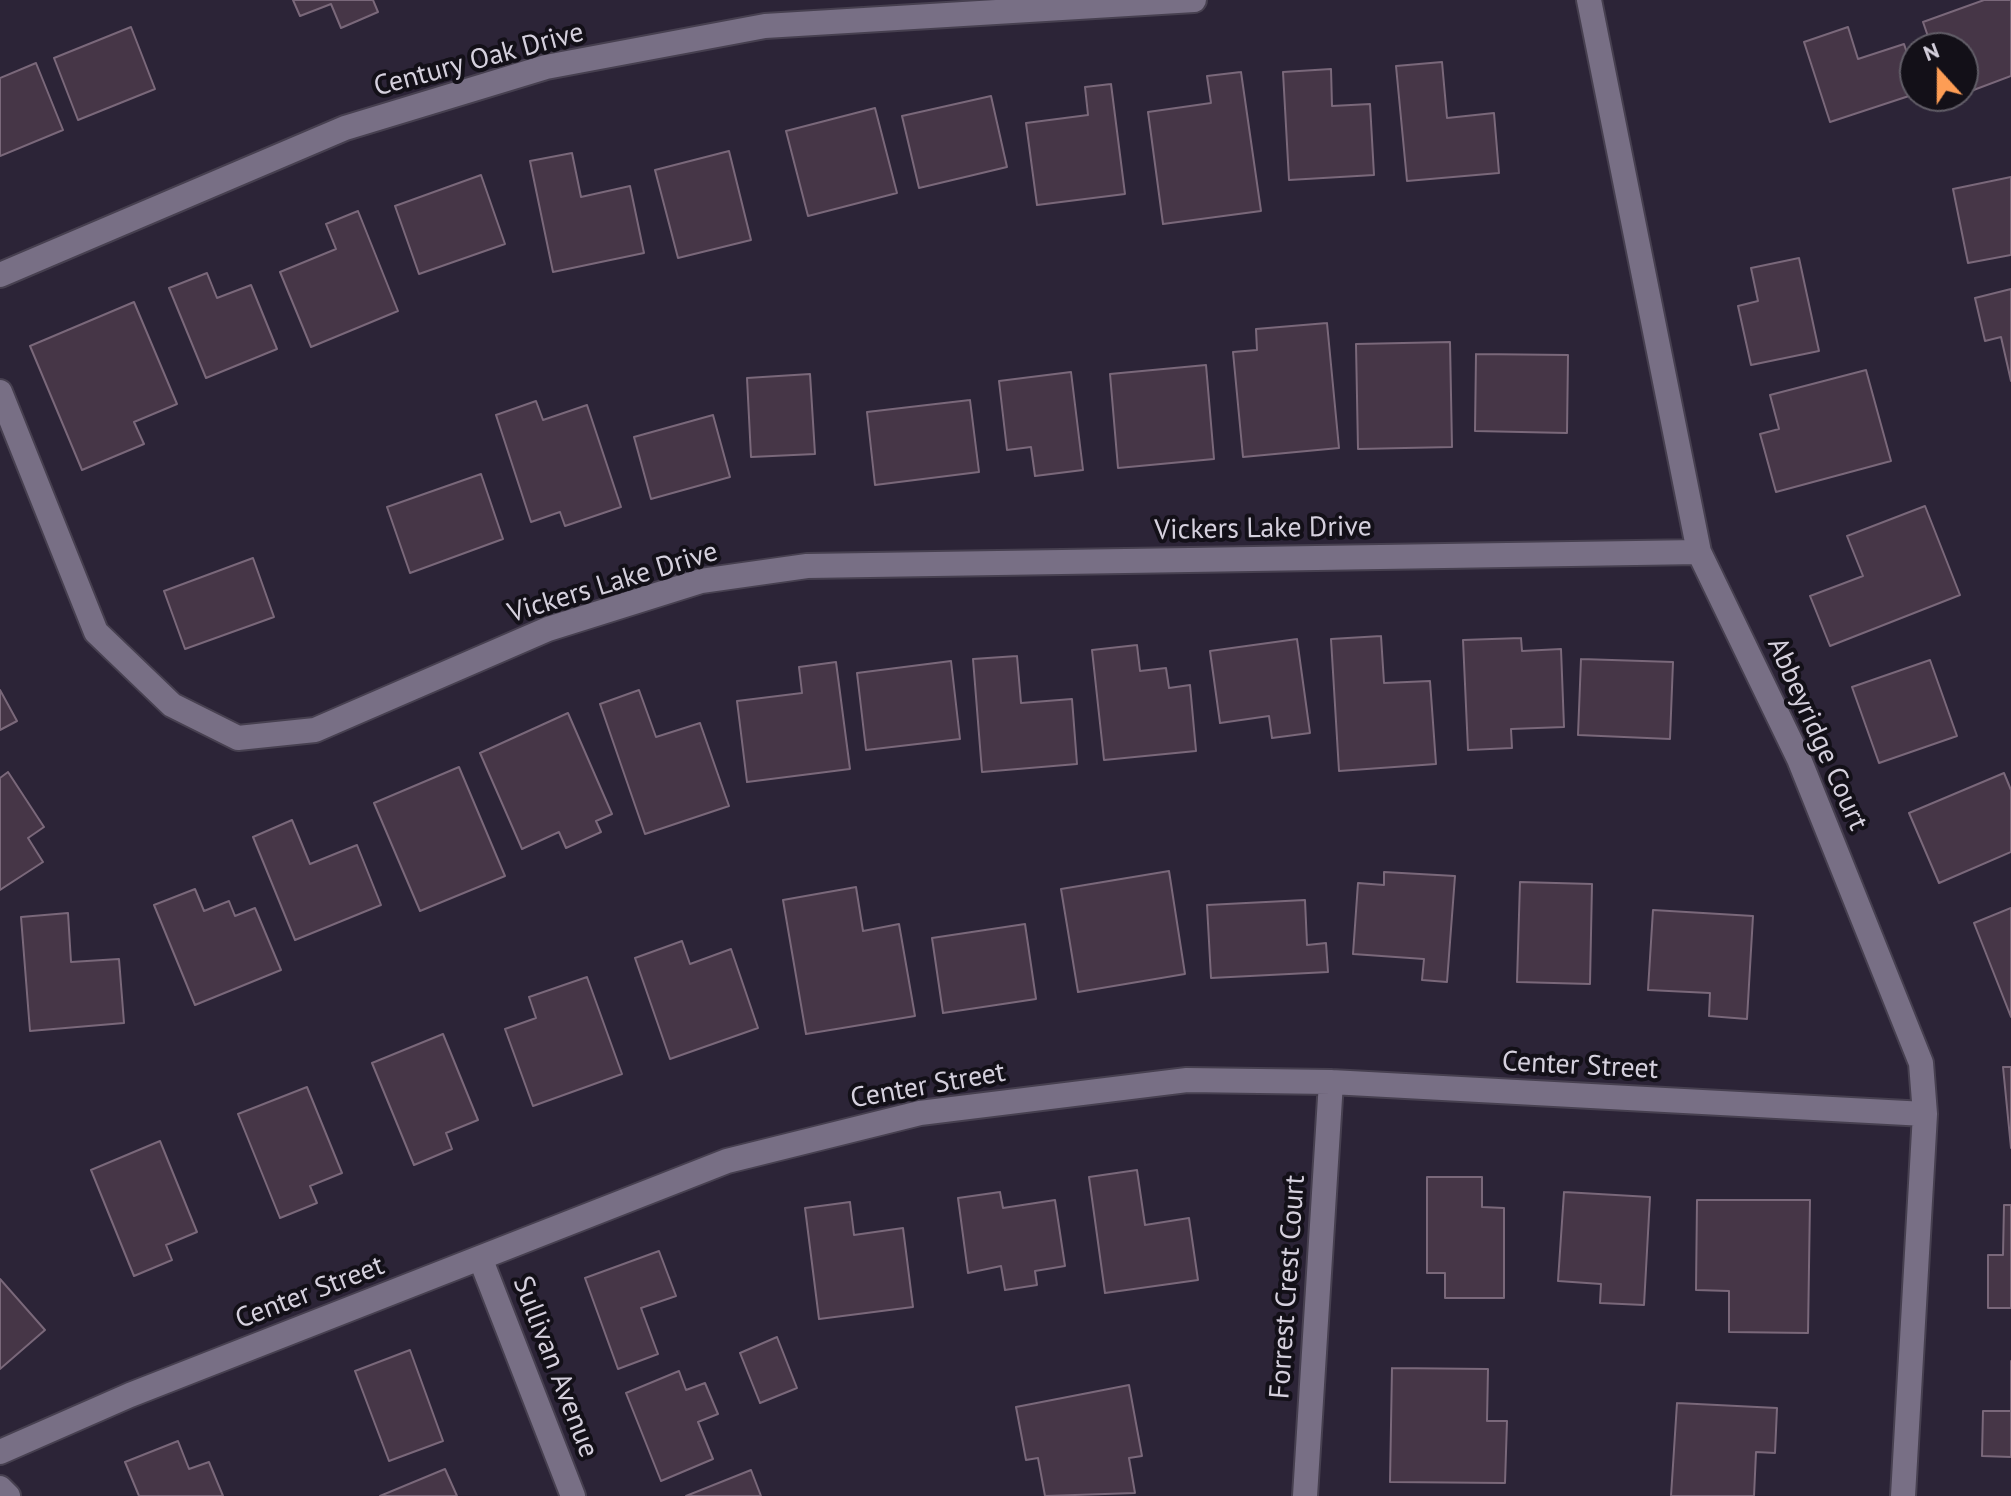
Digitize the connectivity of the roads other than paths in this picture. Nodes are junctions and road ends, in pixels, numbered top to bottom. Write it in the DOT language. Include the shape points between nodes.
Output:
graph roads {
  1 [pos="1194,0"];
  2 [pos="1589,0"];
  3 [pos="0,275"];
  4 [pos="0,392"];
  5 [pos="1699,552"];
  6 [pos="1331,1082"];
  7 [pos="1925,1114"];
  8 [pos="481,1260"];
  9 [pos="0,1452"];
  10 [pos="0,1488"];
  11 [pos="8,1496"];
  12 [pos="573,1496"];
  13 [pos="1305,1496"];
  14 [pos="1903,1496"];
  1 -- 3 [label="street, Century Oak Drive" via="765,26 546,67 345,128"];
  2 -- 5 [label="street, Abbeyridge Court"];
  4 -- 5 [label="street, Vickers Lake Drive" via="96,632 172,705 238,738 315,730 548,629 701,581 807,566"];
  5 -- 7 [label="street, Abbeyridge Court" via="1799,759 1861,906 1921,1063"];
  6 -- 7 [label="street, Center Street"];
  6 -- 8 [label="street, Center Street" via="1187,1080 920,1113 727,1161"];
  6 -- 13 [label="street, Forrest Crest Court"];
  7 -- 14 [label="street, Abbeyridge Court"];
  8 -- 9 [label="street, Center Street" via="130,1395"];
  8 -- 12 [label="street, Sullivan Avenue"];
  10 -- 11 [label="street"];
}
